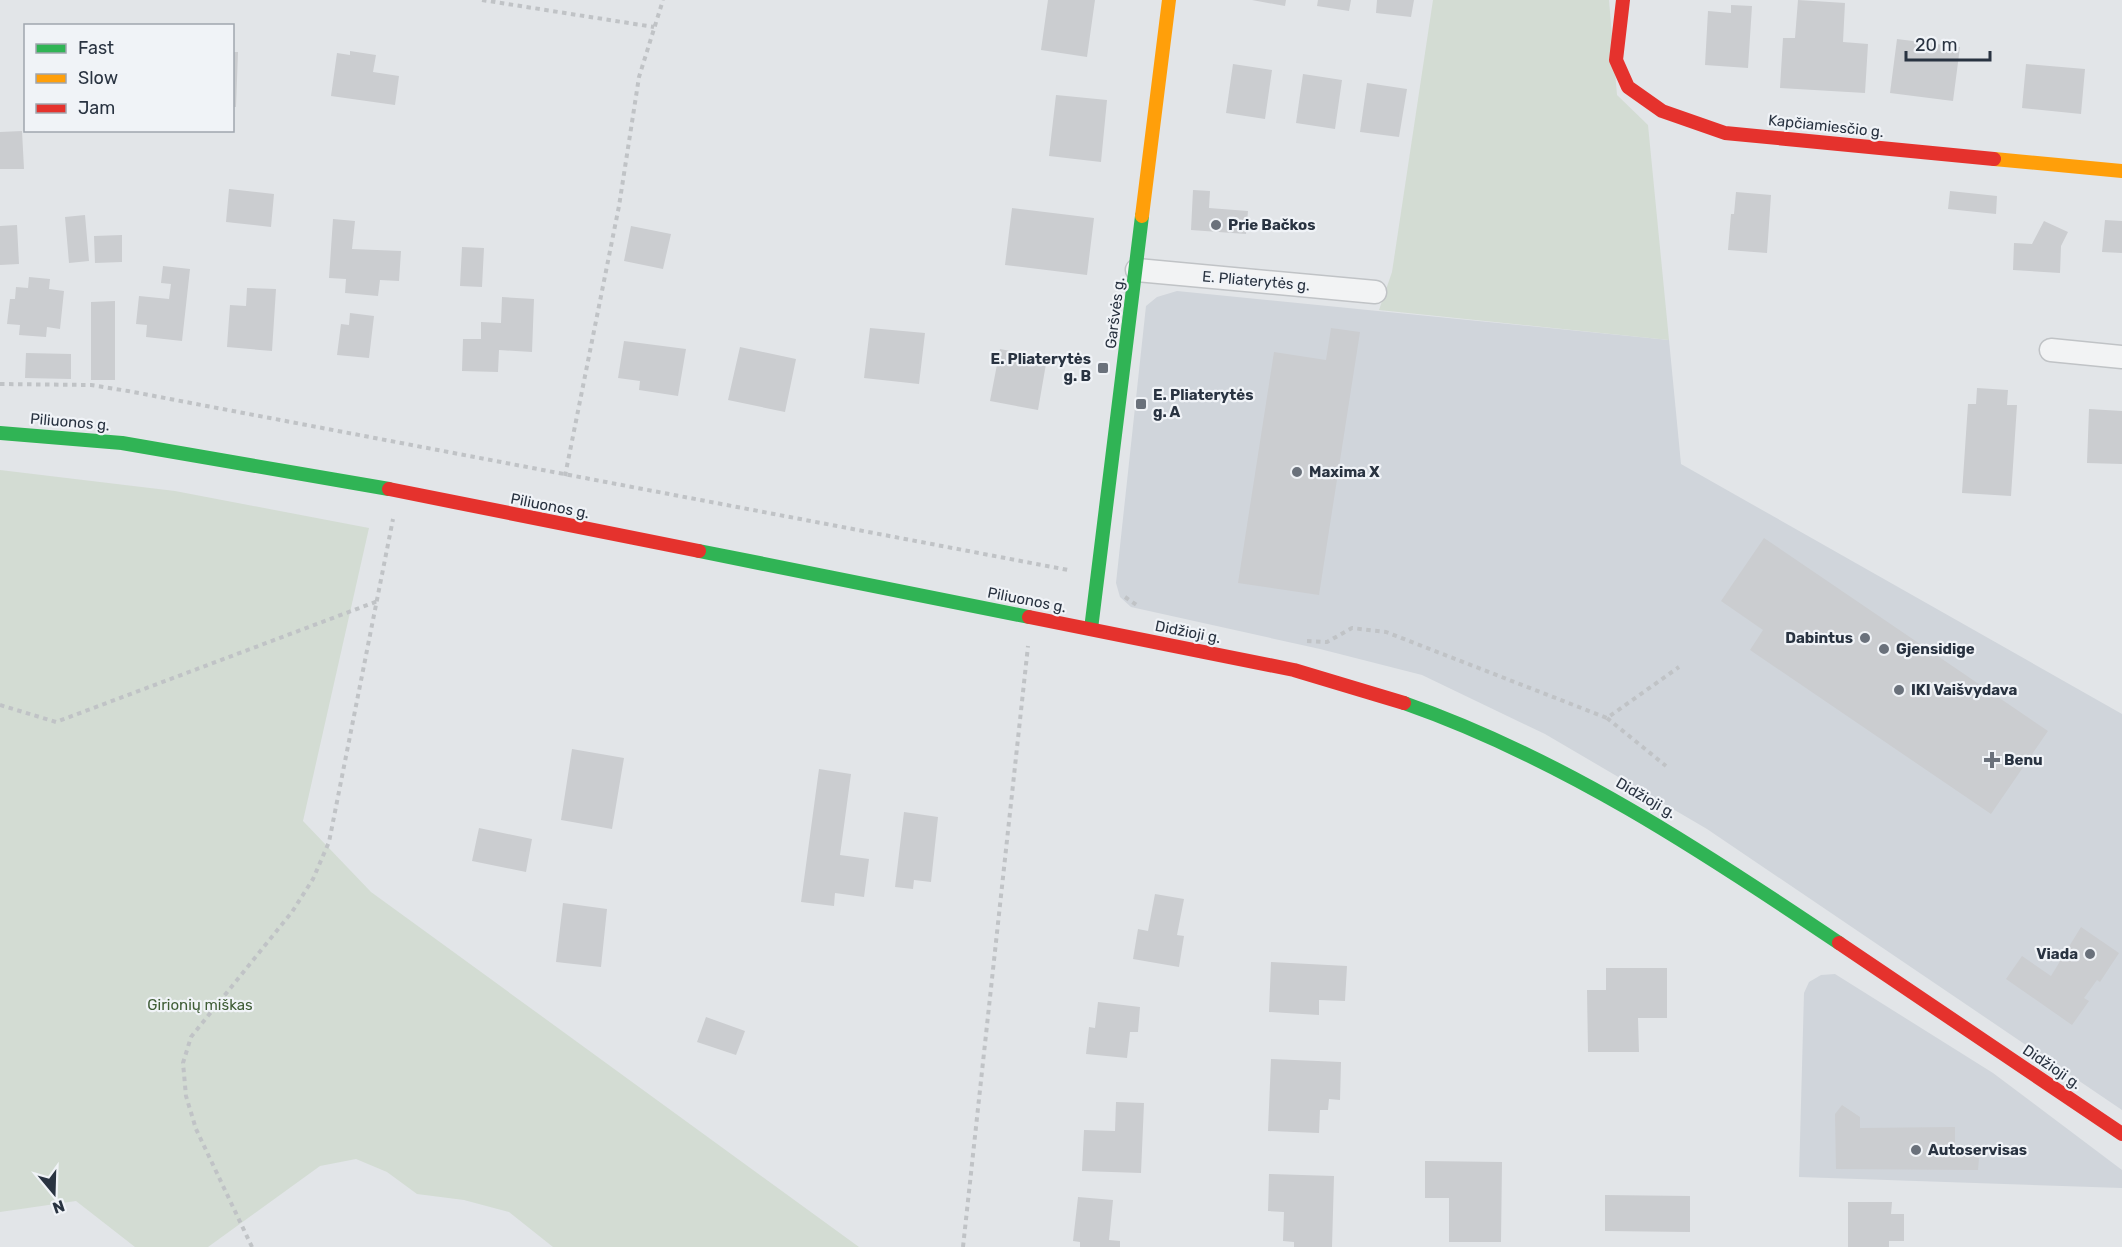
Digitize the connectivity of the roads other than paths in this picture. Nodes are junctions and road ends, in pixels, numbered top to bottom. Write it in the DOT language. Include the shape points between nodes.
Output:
graph roads {
  1 [pos="1169,0"];
  2 [pos="1623,0"];
  3 [pos="2122,171"];
  4 [pos="1137,270"];
  5 [pos="1375,292"];
  6 [pos="2051,350"];
  7 [pos="2122,357"];
  8 [pos="0,433"];
  9 [pos="1091,629"];
  10 [pos="2122,1134"];
  1 -- 4 [label="main road, Garšvės g."];
  2 -- 3 [label="main road, Kapčiamiesčio g." via="1616,60 1628,87 1662,111 1725,133"];
  4 -- 5 [label="street, E. Pliaterytės g."];
  4 -- 9 [label="main road, Garšvės g."];
  6 -- 7 [label="street"];
  8 -- 9 [label="main road, Piliuonos g." via="122,443 206,455"];
  9 -- 10 [label="main road, Didžioji g." via="1336,680 1428,709 1564,771 1682,838"];
}
